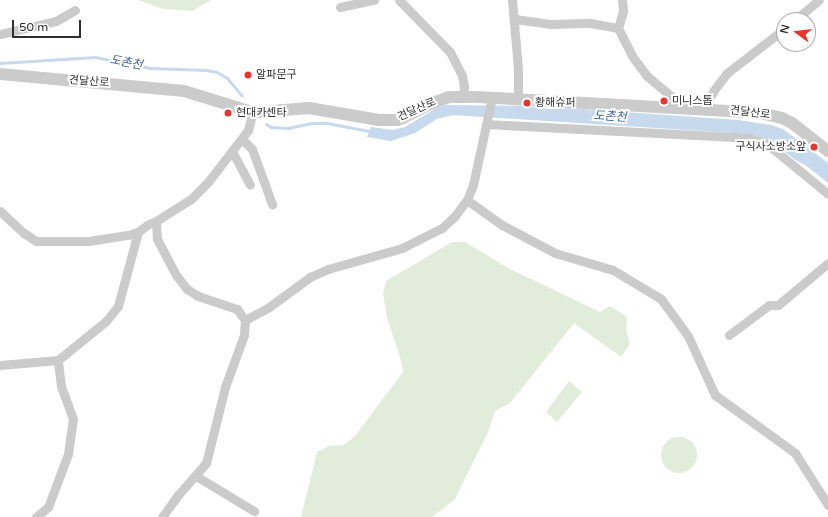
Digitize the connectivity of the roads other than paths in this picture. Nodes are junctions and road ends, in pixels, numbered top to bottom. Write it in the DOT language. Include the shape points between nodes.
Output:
graph roads {
  1 [pos="374,0"];
  2 [pos="399,0"];
  3 [pos="512,0"];
  4 [pos="622,0"];
  5 [pos="820,0"];
  6 [pos="340,8"];
  7 [pos="75,10"];
  8 [pos="805,12"];
  9 [pos="514,19"];
  10 [pos="618,28"];
  11 [pos="0,34"];
  12 [pos="776,35"];
  13 [pos="0,74"];
  14 [pos="463,97"];
  15 [pos="491,99"];
  16 [pos="518,99"];
  17 [pos="678,107"];
  18 [pos="704,109"];
  19 [pos="253,111"];
  20 [pos="486,121"];
  21 [pos="242,139"];
  22 [pos="232,151"];
  23 [pos="828,151"];
  24 [pos="250,185"];
  25 [pos="828,194"];
  26 [pos="467,200"];
  27 [pos="272,204"];
  28 [pos="0,211"];
  29 [pos="156,221"];
  30 [pos="138,232"];
  31 [pos="828,263"];
  32 [pos="245,320"];
  33 [pos="729,335"];
  34 [pos="58,360"];
  35 [pos="0,365"];
  36 [pos="196,476"];
  37 [pos="828,505"];
  38 [pos="254,511"];
  39 [pos="36,517"];
  40 [pos="162,517"];
  1 -- 6 [label="street"];
  2 -- 14 [label="street" via="450,52 462,76"];
  3 -- 9 [label="street"];
  4 -- 10 [label="street" via="623,11"];
  5 -- 8 [label="street"];
  7 -- 11 [label="street" via="56,21"];
  9 -- 10 [label="street" via="552,24 590,23"];
  9 -- 16 [label="street"];
  10 -- 17 [label="street" via="632,56 647,76 674,99"];
  12 -- 18 [label="street" via="727,73"];
  13 -- 19 [label="street, 견달산로" via="184,91"];
  14 -- 15 [label="street, 견달산로"];
  14 -- 19 [label="street, 견달산로" via="449,97 397,120 380,120 314,109"];
  15 -- 16 [label="street, 견달산로"];
  15 -- 20 [label="street"];
  16 -- 17 [label="street, 견달산로"];
  17 -- 18 [label="street, 견달산로"];
  18 -- 23 [label="street, 견달산로" via="760,113 782,118"];
  19 -- 21 [label="street" via="248,130"];
  20 -- 25 [label="street" via="749,138 766,143"];
  20 -- 26 [label="street" via="473,185"];
  21 -- 22 [label="street"];
  21 -- 27 [label="street" via="252,149"];
  22 -- 24 [label="street"];
  22 -- 29 [label="street" via="191,199"];
  26 -- 32 [label="street" via="442,228 424,238 402,248 328,268"];
  26 -- 37 [label="street" via="502,225 555,253 613,270 661,298 688,336 715,395 795,453"];
  28 -- 30 [label="street" via="36,241 89,241"];
  29 -- 30 [label="street"];
  29 -- 32 [label="street" via="157,239 176,276 186,289 198,296 238,309"];
  30 -- 34 [label="street" via="118,306 106,321"];
  31 -- 33 [label="street" via="778,305 769,305"];
  32 -- 36 [label="street" via="244,335 225,387 206,463"];
  34 -- 35 [label="street"];
  34 -- 39 [label="street" via="61,386 73,419 68,454 48,507"];
  36 -- 38 [label="street"];
  36 -- 40 [label="street"];
}
